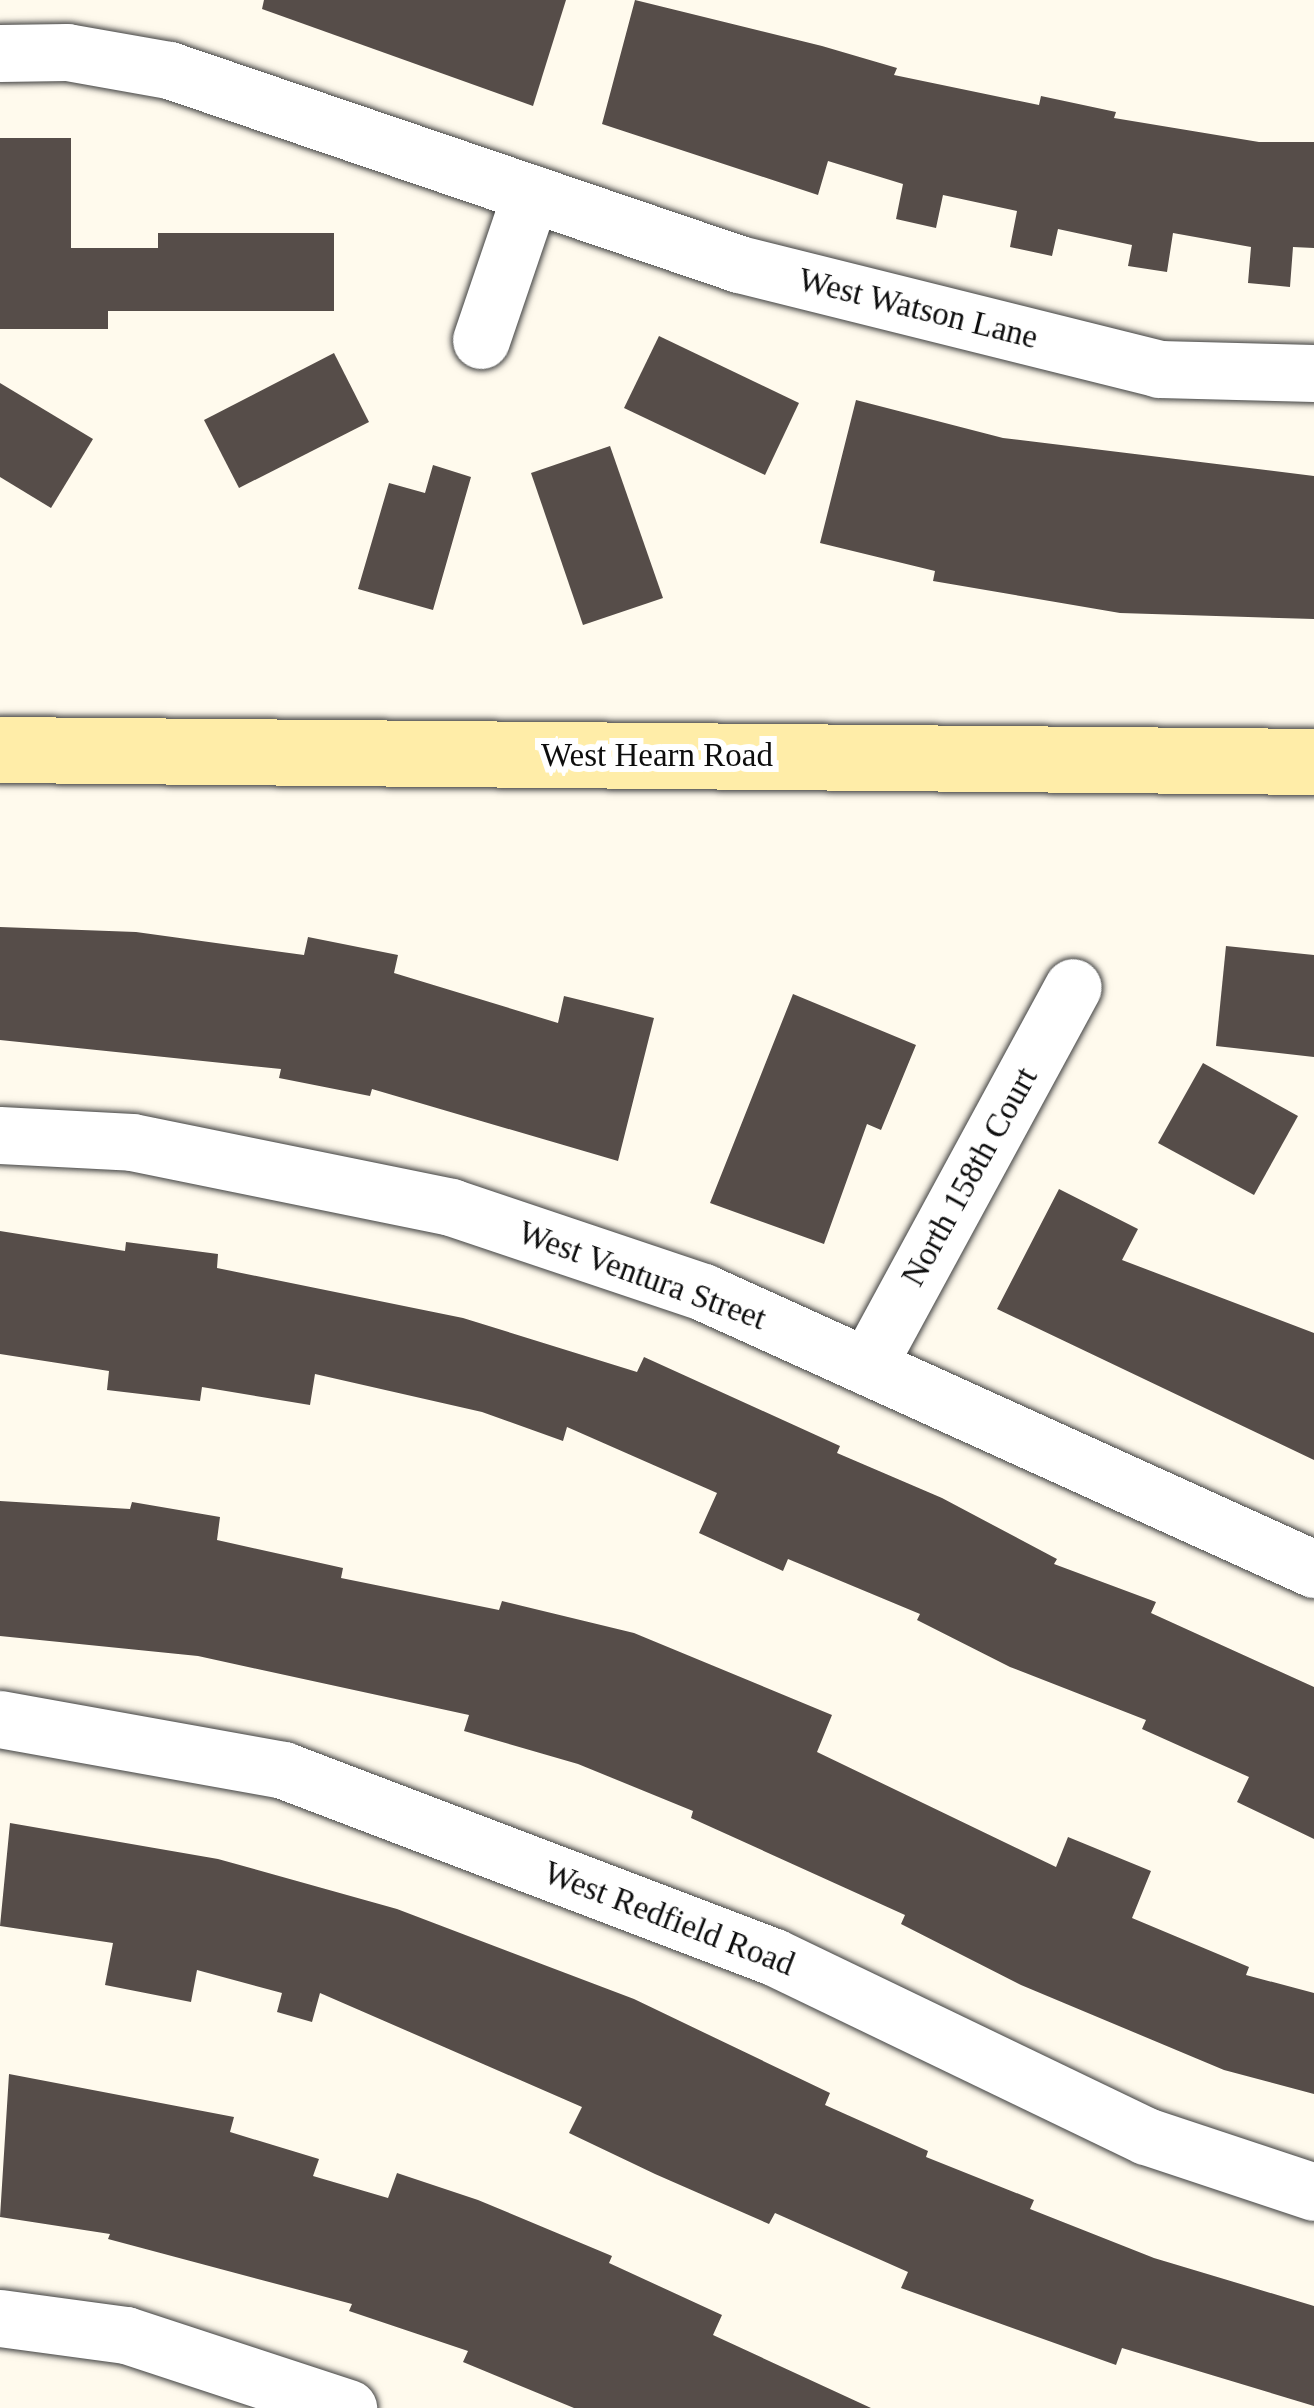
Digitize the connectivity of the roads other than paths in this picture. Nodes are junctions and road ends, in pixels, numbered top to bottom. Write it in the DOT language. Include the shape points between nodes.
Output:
graph roads {
  1 [pos="0,53"];
  2 [pos="531,193"];
  3 [pos="481,340"];
  4 [pos="1314,373"];
  5 [pos="0,750"];
  6 [pos="1314,762"];
  7 [pos="1073,987"];
  8 [pos="0,1136"];
  9 [pos="867,1366"];
  10 [pos="1314,1569"];
  11 [pos="0,1719"];
  12 [pos="1314,2192"];
  13 [pos="0,2318"];
  14 [pos="348,2408"];
  1 -- 2 [label="street, West Watson Lane" via="67,52 169,70"];
  2 -- 3 [label="street"];
  2 -- 4 [label="street, West Watson Lane" via="739,264 1159,369"];
  5 -- 6 [label="street, West Hearn Road"];
  7 -- 9 [label="street, North 158th Court"];
  8 -- 9 [label="street, West Ventura Street" via="132,1142 452,1207 703,1292"];
  9 -- 10 [label="street, West Ventura Street"];
  11 -- 12 [label="street, West Redfield Road" via="283,1770 774,1957 1146,2136"];
  13 -- 14 [label="street" via="126,2335"];
}
